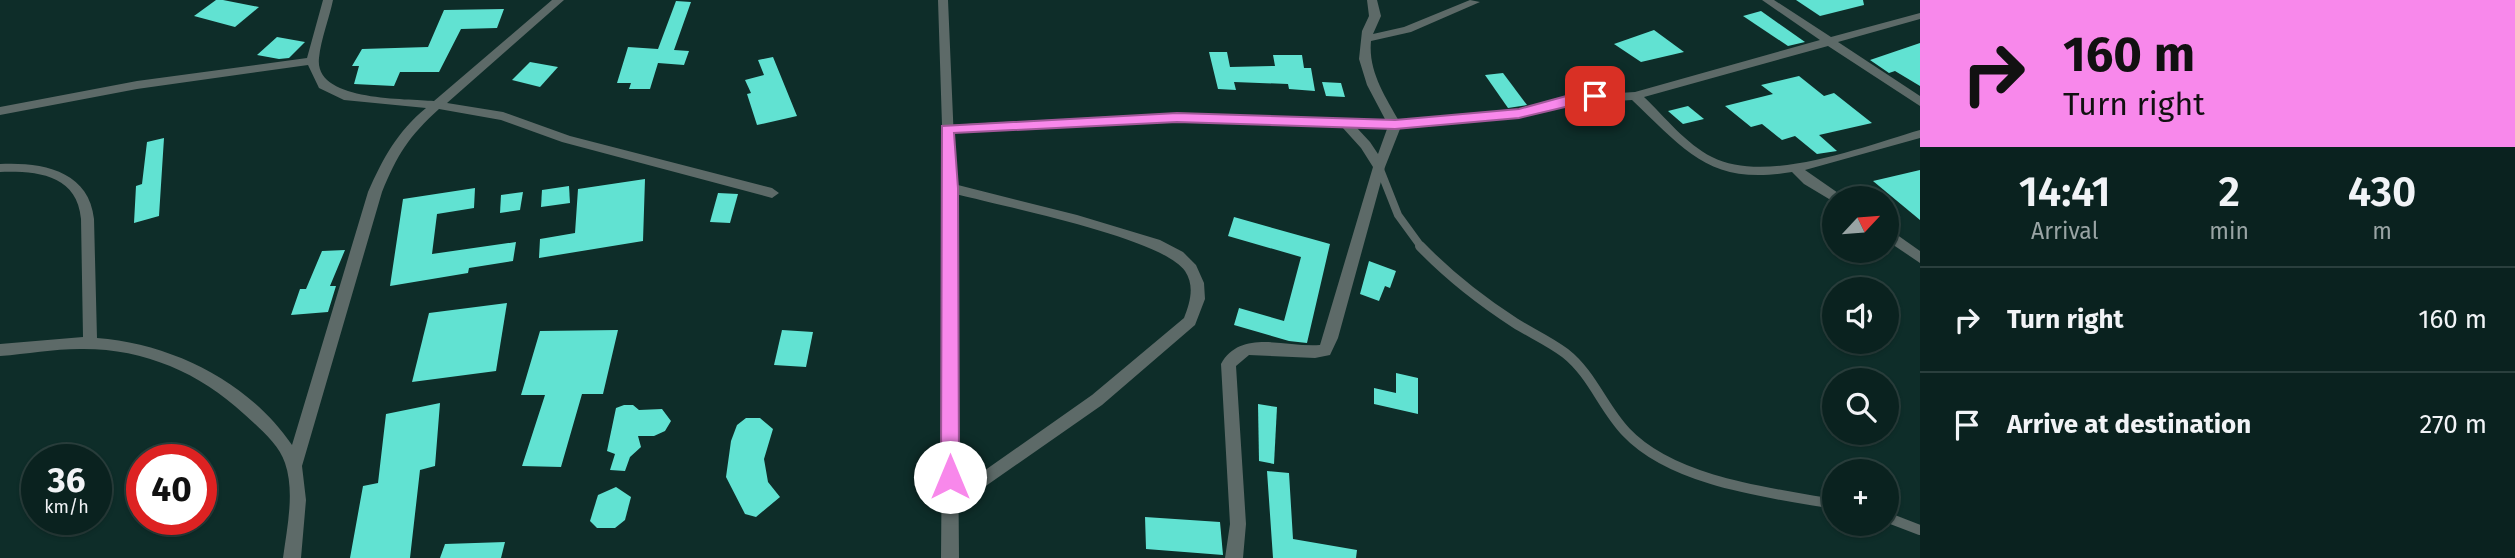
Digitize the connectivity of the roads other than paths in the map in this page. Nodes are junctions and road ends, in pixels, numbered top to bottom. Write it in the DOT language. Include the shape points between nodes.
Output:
graph roads {
  1 [pos="328,0"];
  2 [pos="559,0"];
  3 [pos="943,0"];
  4 [pos="1372,0"];
  5 [pos="1385,0"];
  6 [pos="1767,0"];
  7 [pos="1475,2"];
  8 [pos="1375,16"];
  9 [pos="1920,16"];
  10 [pos="1366,39"];
  11 [pos="1828,43"];
  12 [pos="312,61"];
  13 [pos="1635,96"];
  14 [pos="1920,102"];
  15 [pos="437,105"];
  16 [pos="0,111"];
  17 [pos="1345,123"];
  18 [pos="1395,125"];
  19 [pos="947,129"];
  20 [pos="1920,134"];
  21 [pos="1379,167"];
  22 [pos="1794,167"];
  23 [pos="0,168"];
  24 [pos="950,188"];
  25 [pos="1822,189"];
  26 [pos="772,193"];
  27 [pos="1899,242"];
  28 [pos="1920,258"];
  29 [pos="90,343"];
  30 [pos="0,351"];
  31 [pos="295,467"];
  32 [pos="950,503"];
  33 [pos="1822,503"];
  34 [pos="1899,522"];
  35 [pos="1920,530"];
  36 [pos="292,558"];
  37 [pos="950,558"];
  38 [pos="1234,558"];
  1 -- 12 [label="street"];
  2 -- 15 [label="street"];
  3 -- 19 [label="street"];
  4 -- 8 [label="street"];
  5 -- 8 [label="street"];
  6 -- 11 [label="street"];
  7 -- 10 [label="street" via="1407,30"];
  8 -- 10 [label="street"];
  9 -- 11 [label="street"];
  10 -- 18 [label="street" via="1363,58"];
  11 -- 13 [label="street"];
  11 -- 14 [label="street"];
  12 -- 15 [label="street" via="323,85 348,97"];
  12 -- 16 [label="street" via="136,85"];
  13 -- 18 [label="street" via="1595,96 1519,114"];
  13 -- 22 [label="street" via="1707,160 1748,171"];
  15 -- 26 [label="street" via="503,116 593,147"];
  15 -- 31 [label="street" via="403,137 375,192"];
  17 -- 18 [label="street"];
  17 -- 19 [label="street" via="1177,117"];
  17 -- 21 [label="street"];
  18 -- 21 [label="street"];
  19 -- 24 [label="street"];
  20 -- 22 [label="street"];
  21 -- 33 [label="lane" via="1406,230 1486,302 1575,362 1619,426 1639,443 1712,478"];
  21 -- 38 [label="street" via="1325,351 1259,349 1240,352 1228,364 1238,524"];
  22 -- 25 [label="street"];
  23 -- 29 [label="street" via="32,166 56,174 72,183 85,203"];
  24 -- 32 [label="street"];
  24 -- 32 [label="street" via="1155,244 1191,269 1198,299 1190,321 1097,400"];
  27 -- 28 [label="street"];
  29 -- 30 [label="street"];
  29 -- 31 [label="street" via="171,357 211,378 279,439"];
  31 -- 36 [label="street"];
  32 -- 37 [label="street"];
  34 -- 35 [label="lane"];
}
